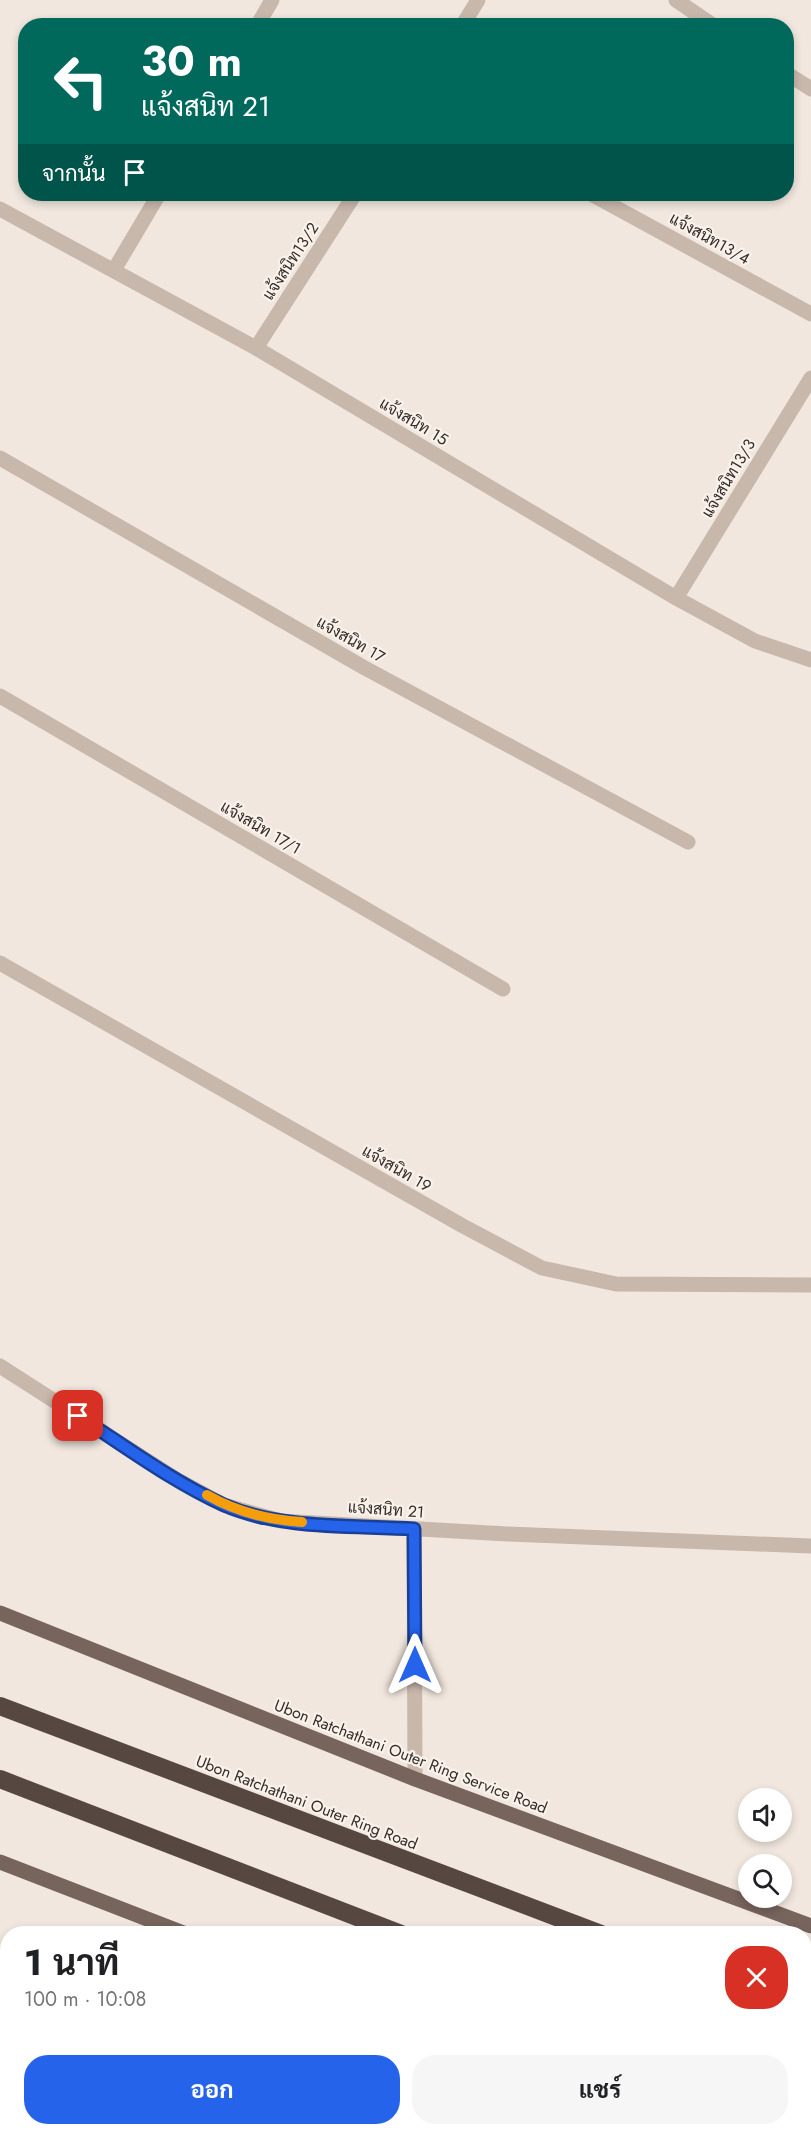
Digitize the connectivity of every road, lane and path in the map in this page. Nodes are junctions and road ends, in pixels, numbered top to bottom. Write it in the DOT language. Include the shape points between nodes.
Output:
graph roads {
  1 [pos="272,0"];
  2 [pos="478,0"];
  3 [pos="676,0"];
  4 [pos="262,18"];
  5 [pos="467,18"];
  6 [pos="702,18"];
  7 [pos="794,78"];
  8 [pos="811,89"];
  9 [pos="155,201"];
  10 [pos="350,201"];
  11 [pos="604,201"];
  12 [pos="0,209"];
  13 [pos="114,270"];
  14 [pos="811,314"];
  15 [pos="256,348"];
  16 [pos="811,378"];
  17 [pos="0,458"];
  18 [pos="676,598"];
  19 [pos="811,660"];
  20 [pos="0,696"];
  21 [pos="688,842"];
  22 [pos="0,963"];
  23 [pos="503,989"];
  24 [pos="811,1286"];
  25 [pos="0,1366"];
  26 [pos="414,1529"];
  27 [pos="811,1546"];
  28 [pos="0,1614"];
  29 [pos="0,1706"];
  30 [pos="0,1779"];
  31 [pos="416,1779"];
  32 [pos="0,1862"];
  33 [pos="166,1926"];
  34 [pos="380,1926"];
  35 [pos="580,1926"];
  36 [pos="811,1926"];
  1 -- 4 [label="street"];
  2 -- 5 [label="street"];
  3 -- 6 [label="street"];
  7 -- 8 [label="street"];
  9 -- 13 [label="street"];
  10 -- 15 [label="street, แจ้งสนิท13/2"];
  11 -- 14 [label="street, แจ้งสนิท13/4"];
  12 -- 13 [label="street, แจ้งสนิท 15"];
  13 -- 15 [label="street, แจ้งสนิท 15"];
  15 -- 18 [label="street, แจ้งสนิท 15"];
  16 -- 18 [label="street, แจ้งสนิท13/3"];
  17 -- 21 [label="street, แจ้งสนิท 17" via="363,667"];
  18 -- 19 [label="street, แจ้งสนิท 15" via="755,641"];
  20 -- 23 [label="street, แจ้งสนิท 17/1"];
  22 -- 24 [label="street, แจ้งสนิท 19" via="542,1268 616,1284"];
  25 -- 26 [label="street, แจ้งสนิท 21" via="176,1479 224,1505 281,1521"];
  26 -- 27 [label="street, แจ้งสนิท 21"];
  26 -- 31 [label="street"];
  28 -- 31 [label="main road, Ubon Ratchathani Outer Ring Service Road"];
  29 -- 35 [label="highway, Ubon Ratchathani Outer Ring Road"];
  30 -- 34 [label="highway"];
  31 -- 36 [label="main road, Ubon Ratchathani Outer Ring Service Road"];
  32 -- 33 [label="main road"];
}
